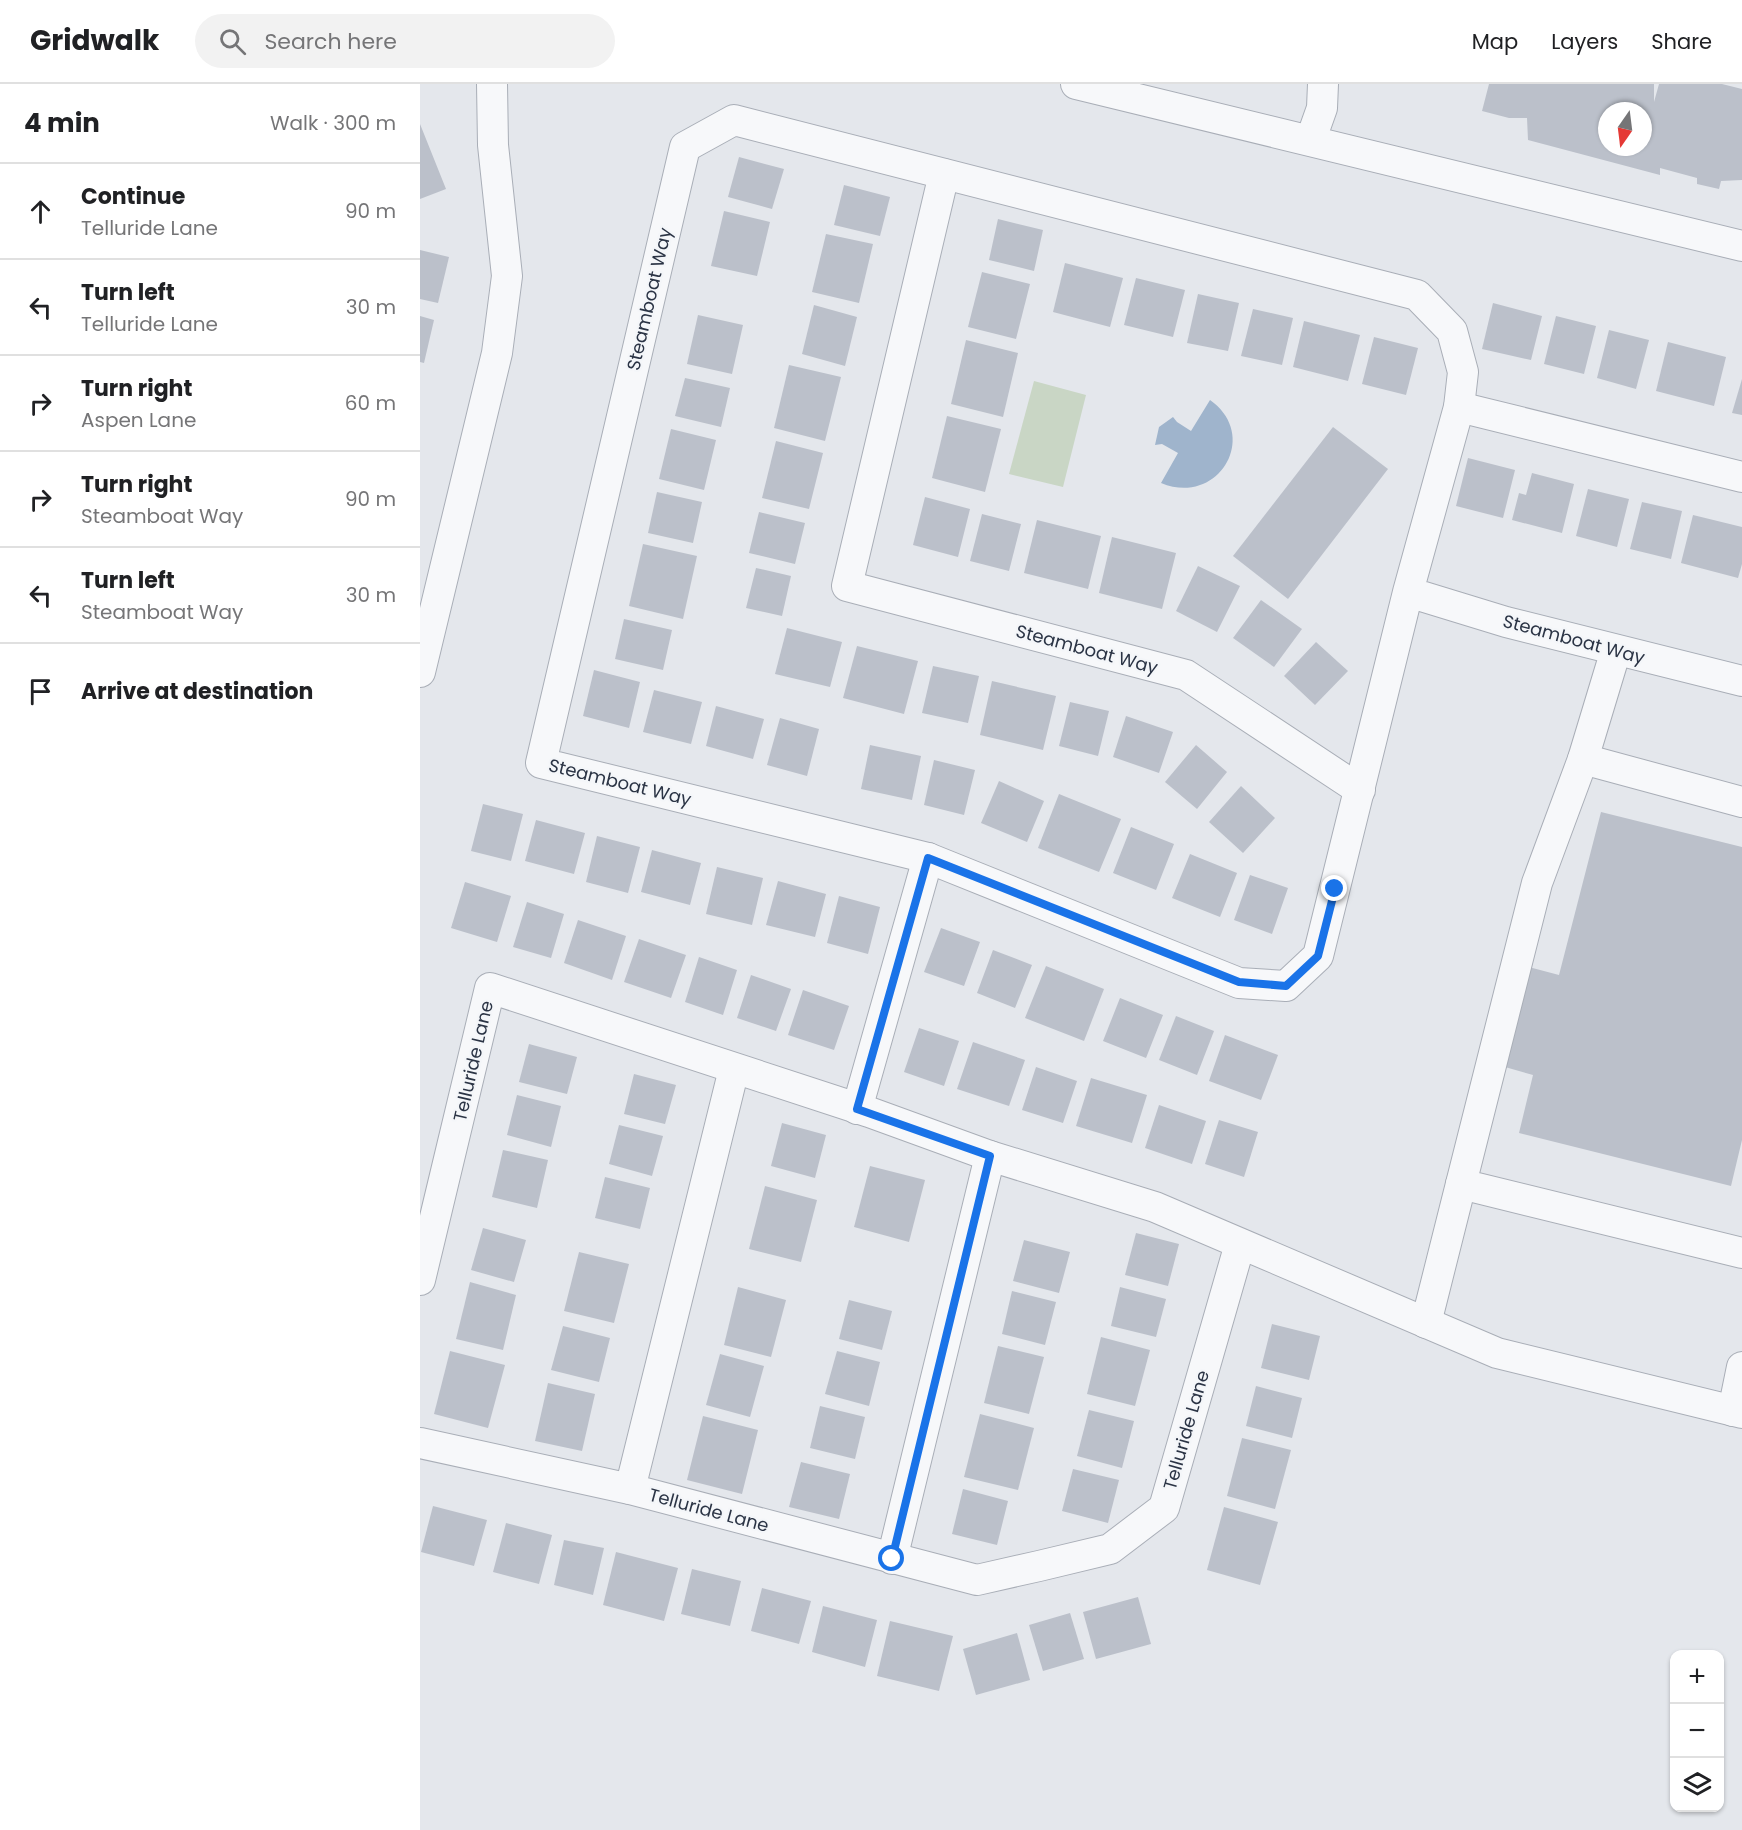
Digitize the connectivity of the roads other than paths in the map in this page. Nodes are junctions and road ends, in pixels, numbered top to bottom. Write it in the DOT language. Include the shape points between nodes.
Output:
graph roads {
  1 [pos="492,84"];
  2 [pos="1076,84"];
  3 [pos="1323,84"];
  4 [pos="1117,89"];
  5 [pos="1311,139"];
  6 [pos="944,174"];
  7 [pos="1742,246"];
  8 [pos="1459,407"];
  9 [pos="1742,477"];
  10 [pos="1408,592"];
  11 [pos="1616,650"];
  12 [pos="420,672"];
  13 [pos="1742,681"];
  14 [pos="1583,759"];
  15 [pos="1360,790"];
  16 [pos="1742,802"];
  17 [pos="928,858"];
  18 [pos="734,1069"];
  19 [pos="857,1109"];
  20 [pos="990,1156"];
  21 [pos="1461,1184"];
  22 [pos="1240,1244"];
  23 [pos="1742,1253"];
  24 [pos="420,1280"];
  25 [pos="1426,1323"];
  26 [pos="1742,1367"];
  27 [pos="1737,1412"];
  28 [pos="420,1443"];
  29 [pos="630,1489"];
  30 [pos="892,1559"];
  1 -- 12 [label="street" via="493,145 507,276 497,353"];
  2 -- 4 [label="street"];
  3 -- 5 [label="street" via="1322,108"];
  4 -- 5 [label="street"];
  5 -- 7 [label="street"];
  6 -- 8 [label="street, Steamboat Way" via="1417,295 1452,331 1463,372"];
  6 -- 15 [label="street, Steamboat Way" via="847,586 1186,675"];
  6 -- 17 [label="street, Steamboat Way" via="734,120 685,147 541,763"];
  8 -- 9 [label="street"];
  8 -- 10 [label="street, Steamboat Way"];
  10 -- 11 [label="street, Steamboat Way"];
  10 -- 15 [label="street, Steamboat Way"];
  11 -- 13 [label="street, Steamboat Way"];
  11 -- 14 [label="street"];
  14 -- 16 [label="street"];
  14 -- 21 [label="street" via="1537,883"];
  15 -- 17 [label="street, Steamboat Way" via="1318,956 1286,986 1239,982"];
  17 -- 19 [label="street"];
  18 -- 19 [label="street, Telluride Lane"];
  18 -- 24 [label="street, Telluride Lane" via="490,987"];
  18 -- 29 [label="street, Telluride Lane"];
  19 -- 20 [label="street, Telluride Lane"];
  20 -- 22 [label="street, Telluride Lane" via="1155,1208"];
  20 -- 30 [label="street"];
  21 -- 23 [label="street"];
  21 -- 25 [label="street"];
  22 -- 25 [label="street, Telluride Lane"];
  22 -- 30 [label="street, Telluride Lane" via="1164,1508 1110,1549 977,1581"];
  25 -- 27 [label="street, Telluride Lane" via="1497,1353"];
  26 -- 27 [label="street"];
  28 -- 29 [label="street, Telluride Lane"];
  29 -- 30 [label="street, Telluride Lane"];
}
